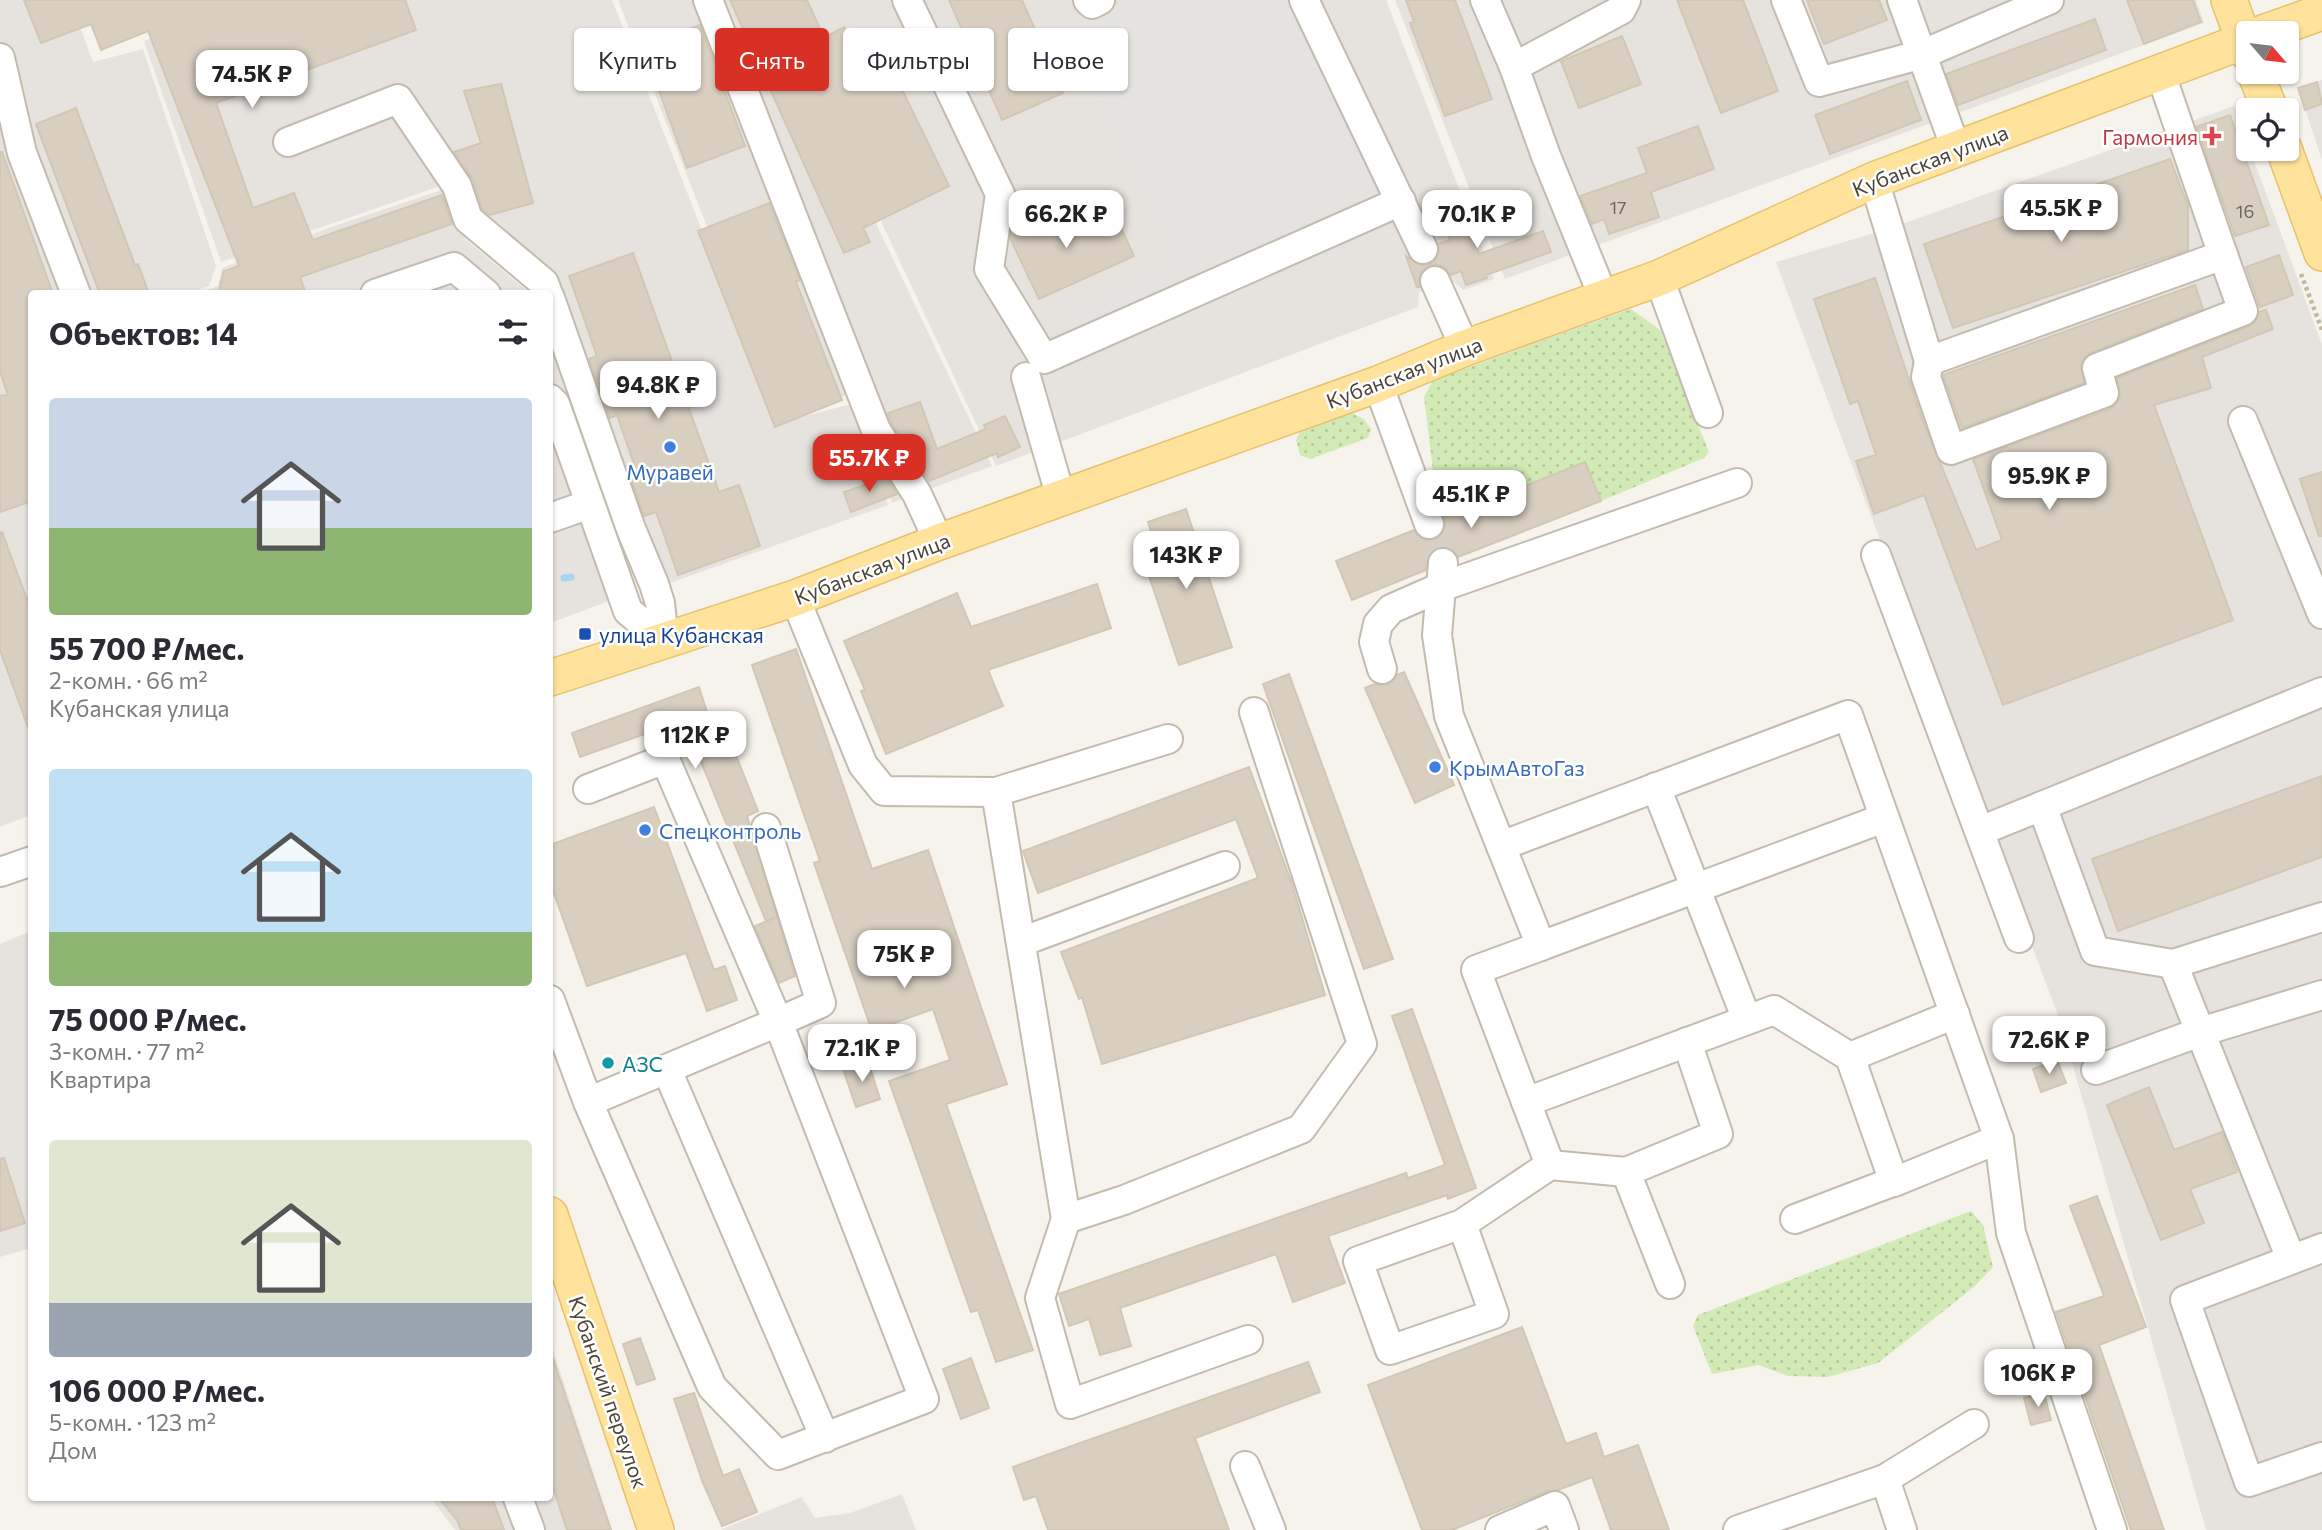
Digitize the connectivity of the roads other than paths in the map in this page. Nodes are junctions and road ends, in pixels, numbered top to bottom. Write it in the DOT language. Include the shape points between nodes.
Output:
graph roads {
  1 [pos="708,0"];
  2 [pos="907,0"];
  3 [pos="1088,0"];
  4 [pos="1100,0"];
  5 [pos="1304,0"];
  6 [pos="1485,0"];
  7 [pos="1626,0"];
  8 [pos="1786,0"];
  9 [pos="1902,0"];
  10 [pos="2049,0"];
  11 [pos="2229,0"];
  12 [pos="2322,12"];
  13 [pos="2239,21"];
  14 [pos="2300,23"];
  15 [pos="2236,52"];
  16 [pos="1923,54"];
  17 [pos="0,58"];
  18 [pos="1514,67"];
  19 [pos="2160,72"];
  20 [pos="288,142"];
  21 [pos="1956,149"];
  22 [pos="2291,161"];
  23 [pos="1874,180"];
  24 [pos="2312,195"];
  25 [pos="1401,201"];
  26 [pos="1423,249"];
  27 [pos="2322,253"];
  28 [pos="2223,255"];
  29 [pos="1659,278"];
  30 [pos="1434,281"];
  31 [pos="74,290"];
  32 [pos="387,290"];
  33 [pos="481,290"];
  34 [pos="547,290"];
  35 [pos="1603,296"];
  36 [pos="553,307"];
  37 [pos="1465,348"];
  38 [pos="1929,361"];
  39 [pos="1026,377"];
  40 [pos="1378,384"];
  41 [pos="553,403"];
  42 [pos="1708,413"];
  43 [pos="2243,421"];
  44 [pos="1737,483"];
  45 [pos="1062,498"];
  46 [pos="590,504"];
  47 [pos="553,517"];
  48 [pos="1429,524"];
  49 [pos="939,542"];
  50 [pos="1876,555"];
  51 [pos="1442,575"];
  52 [pos="795,598"];
  53 [pos="2322,614"];
  54 [pos="664,641"];
  55 [pos="1382,669"];
  56 [pos="553,677"];
  57 [pos="2322,692"];
  58 [pos="1254,712"];
  59 [pos="1168,739"];
  60 [pos="1656,787"];
  61 [pos="588,789"];
  62 [pos="996,792"];
  63 [pos="2042,806"];
  64 [pos="1884,818"];
  65 [pos="766,828"];
  66 [pos="1980,831"];
  67 [pos="1501,846"];
  68 [pos="28,862"];
  69 [pos="1225,866"];
  70 [pos="0,872"];
  71 [pos="2322,918"];
  72 [pos="2019,938"];
  73 [pos="1021,942"];
  74 [pos="1541,946"];
  75 [pos="2173,964"];
  76 [pos="2322,995"];
  77 [pos="553,1008"];
  78 [pos="1955,1014"];
  79 [pos="1747,1020"];
  80 [pos="778,1021"];
  81 [pos="2200,1032"];
  82 [pos="1687,1042"];
  83 [pos="1850,1057"];
  84 [pos="667,1070"];
  85 [pos="2096,1070"];
  86 [pos="588,1102"];
  87 [pos="1526,1102"];
  88 [pos="1999,1139"];
  89 [pos="1550,1165"];
  90 [pos="1626,1172"];
  91 [pos="1900,1179"];
  92 [pos="1066,1219"];
  93 [pos="1795,1219"];
  94 [pos="553,1224"];
  95 [pos="1462,1224"];
  96 [pos="2322,1248"];
  97 [pos="2291,1259"];
  98 [pos="1670,1284"];
  99 [pos="1248,1340"];
  100 [pos="1974,1423"];
  101 [pos="825,1438"];
  102 [pos="2322,1457"];
  103 [pos="1245,1466"];
  104 [pos="1885,1479"];
  105 [pos="519,1501"];
  106 [pos="530,1530"];
  107 [pos="656,1530"];
  108 [pos="1271,1530"];
  109 [pos="1500,1530"];
  110 [pos="1564,1530"];
  111 [pos="1738,1530"];
  112 [pos="1902,1530"];
  113 [pos="2112,1530"];
  1 -- 49 [label="lane" via="876,430 917,494"];
  2 -- 25 [label="lane" via="1000,194 989,269 1044,359"];
  3 -- 4 [label="lane" via="1092,4"];
  5 -- 25 [label="lane"];
  6 -- 18 [label="lane"];
  7 -- 18 [label="lane" via="1621,10"];
  8 -- 16 [label="lane" via="1819,82"];
  9 -- 16 [label="lane"];
  10 -- 16 [label="lane"];
  11 -- 13 [label="main road"];
  12 -- 14 [label="main road, Кубанская улица"];
  15 -- 19 [label="main road, Кубанская улица"];
  16 -- 21 [label="lane"];
  17 -- 31 [label="lane" via="22,153"];
  18 -- 35 [label="lane"];
  19 -- 21 [label="main road, Кубанская улица"];
  19 -- 28 [label="lane"];
  20 -- 34 [label="lane" via="398,99 457,186 468,219"];
  21 -- 23 [label="main road, Кубанская улица"];
  22 -- 24 [label="main road"];
  23 -- 29 [label="main road, Кубанская улица"];
  23 -- 38 [label="lane"];
  24 -- 27 [label="main road"];
  25 -- 26 [label="lane"];
  28 -- 38 [label="lane"];
  28 -- 38 [label="lane" via="2243,312 2097,369 2104,393 1951,450 1926,377"];
  29 -- 35 [label="main road, Кубанская улица"];
  29 -- 42 [label="lane"];
  30 -- 37 [label="lane"];
  32 -- 33 [label="lane" via="454,267"];
  35 -- 37 [label="main road, Кубанская улица"];
  36 -- 54 [label="lane" via="654,584"];
  37 -- 40 [label="main road, Кубанская улица"];
  39 -- 45 [label="lane"];
  40 -- 45 [label="main road, Кубанская улица"];
  40 -- 48 [label="lane"];
  41 -- 46 [label="lane"];
  43 -- 53 [label="lane"];
  44 -- 51 [label="lane"];
  45 -- 49 [label="main road, Кубанская улица"];
  46 -- 47 [label="lane"];
  46 -- 54 [label="lane" via="628,611"];
  49 -- 52 [label="main road, Кубанская улица"];
  50 -- 66 [label="lane"];
  51 -- 55 [label="lane" via="1391,609 1378,624 1374,642"];
  51 -- 67 [label="lane" via="1437,635 1449,716"];
  52 -- 54 [label="main road, Кубанская улица"];
  52 -- 62 [label="lane" via="863,765 884,791"];
  54 -- 56 [label="main road, Кубанская улица"];
  57 -- 63 [label="lane"];
  58 -- 92 [label="lane" via="1362,1044 1301,1129"];
  59 -- 62 [label="lane"];
  60 -- 64 [label="lane" via="1848,715"];
  60 -- 67 [label="lane"];
  60 -- 79 [label="lane"];
  61 -- 80 [label="lane" via="666,759"];
  62 -- 73 [label="lane"];
  63 -- 66 [label="lane"];
  63 -- 75 [label="lane" via="2095,951"];
  64 -- 74 [label="lane"];
  64 -- 78 [label="lane"];
  65 -- 80 [label="lane" via="821,1003"];
  66 -- 72 [label="lane"];
  67 -- 74 [label="lane"];
  68 -- 70 [label="lane"];
  69 -- 73 [label="lane"];
  71 -- 75 [label="lane"];
  73 -- 92 [label="lane"];
  74 -- 87 [label="lane" via="1476,970"];
  75 -- 81 [label="lane"];
  76 -- 81 [label="lane"];
  77 -- 86 [label="lane"];
  78 -- 83 [label="lane"];
  78 -- 88 [label="lane"];
  79 -- 82 [label="lane"];
  79 -- 83 [label="lane" via="1774,1010"];
  80 -- 84 [label="lane"];
  80 -- 101 [label="lane" via="924,1399"];
  81 -- 85 [label="lane"];
  81 -- 97 [label="lane"];
  82 -- 87 [label="lane"];
  82 -- 90 [label="lane" via="1718,1134"];
  83 -- 91 [label="lane" via="1894,1182"];
  84 -- 86 [label="lane"];
  84 -- 101 [label="lane"];
  86 -- 101 [label="lane" via="712,1387 778,1455"];
  87 -- 89 [label="lane"];
  88 -- 91 [label="lane"];
  88 -- 113 [label="lane" via="2011,1233"];
  89 -- 90 [label="lane"];
  89 -- 95 [label="lane"];
  90 -- 98 [label="lane"];
  91 -- 93 [label="lane"];
  92 -- 99 [label="lane" via="1040,1298 1070,1404"];
  94 -- 107 [label="main road, Кубанский переулок"];
  95 -- 95 [label="lane" via="1358,1261 1390,1350 1494,1314"];
  96 -- 97 [label="lane"];
  97 -- 102 [label="lane" via="2185,1300 2249,1482"];
  100 -- 104 [label="lane"];
  103 -- 108 [label="lane"];
  104 -- 111 [label="lane"];
  104 -- 112 [label="lane"];
  105 -- 106 [label="lane"];
  109 -- 110 [label="lane" via="1555,1506"];
}
